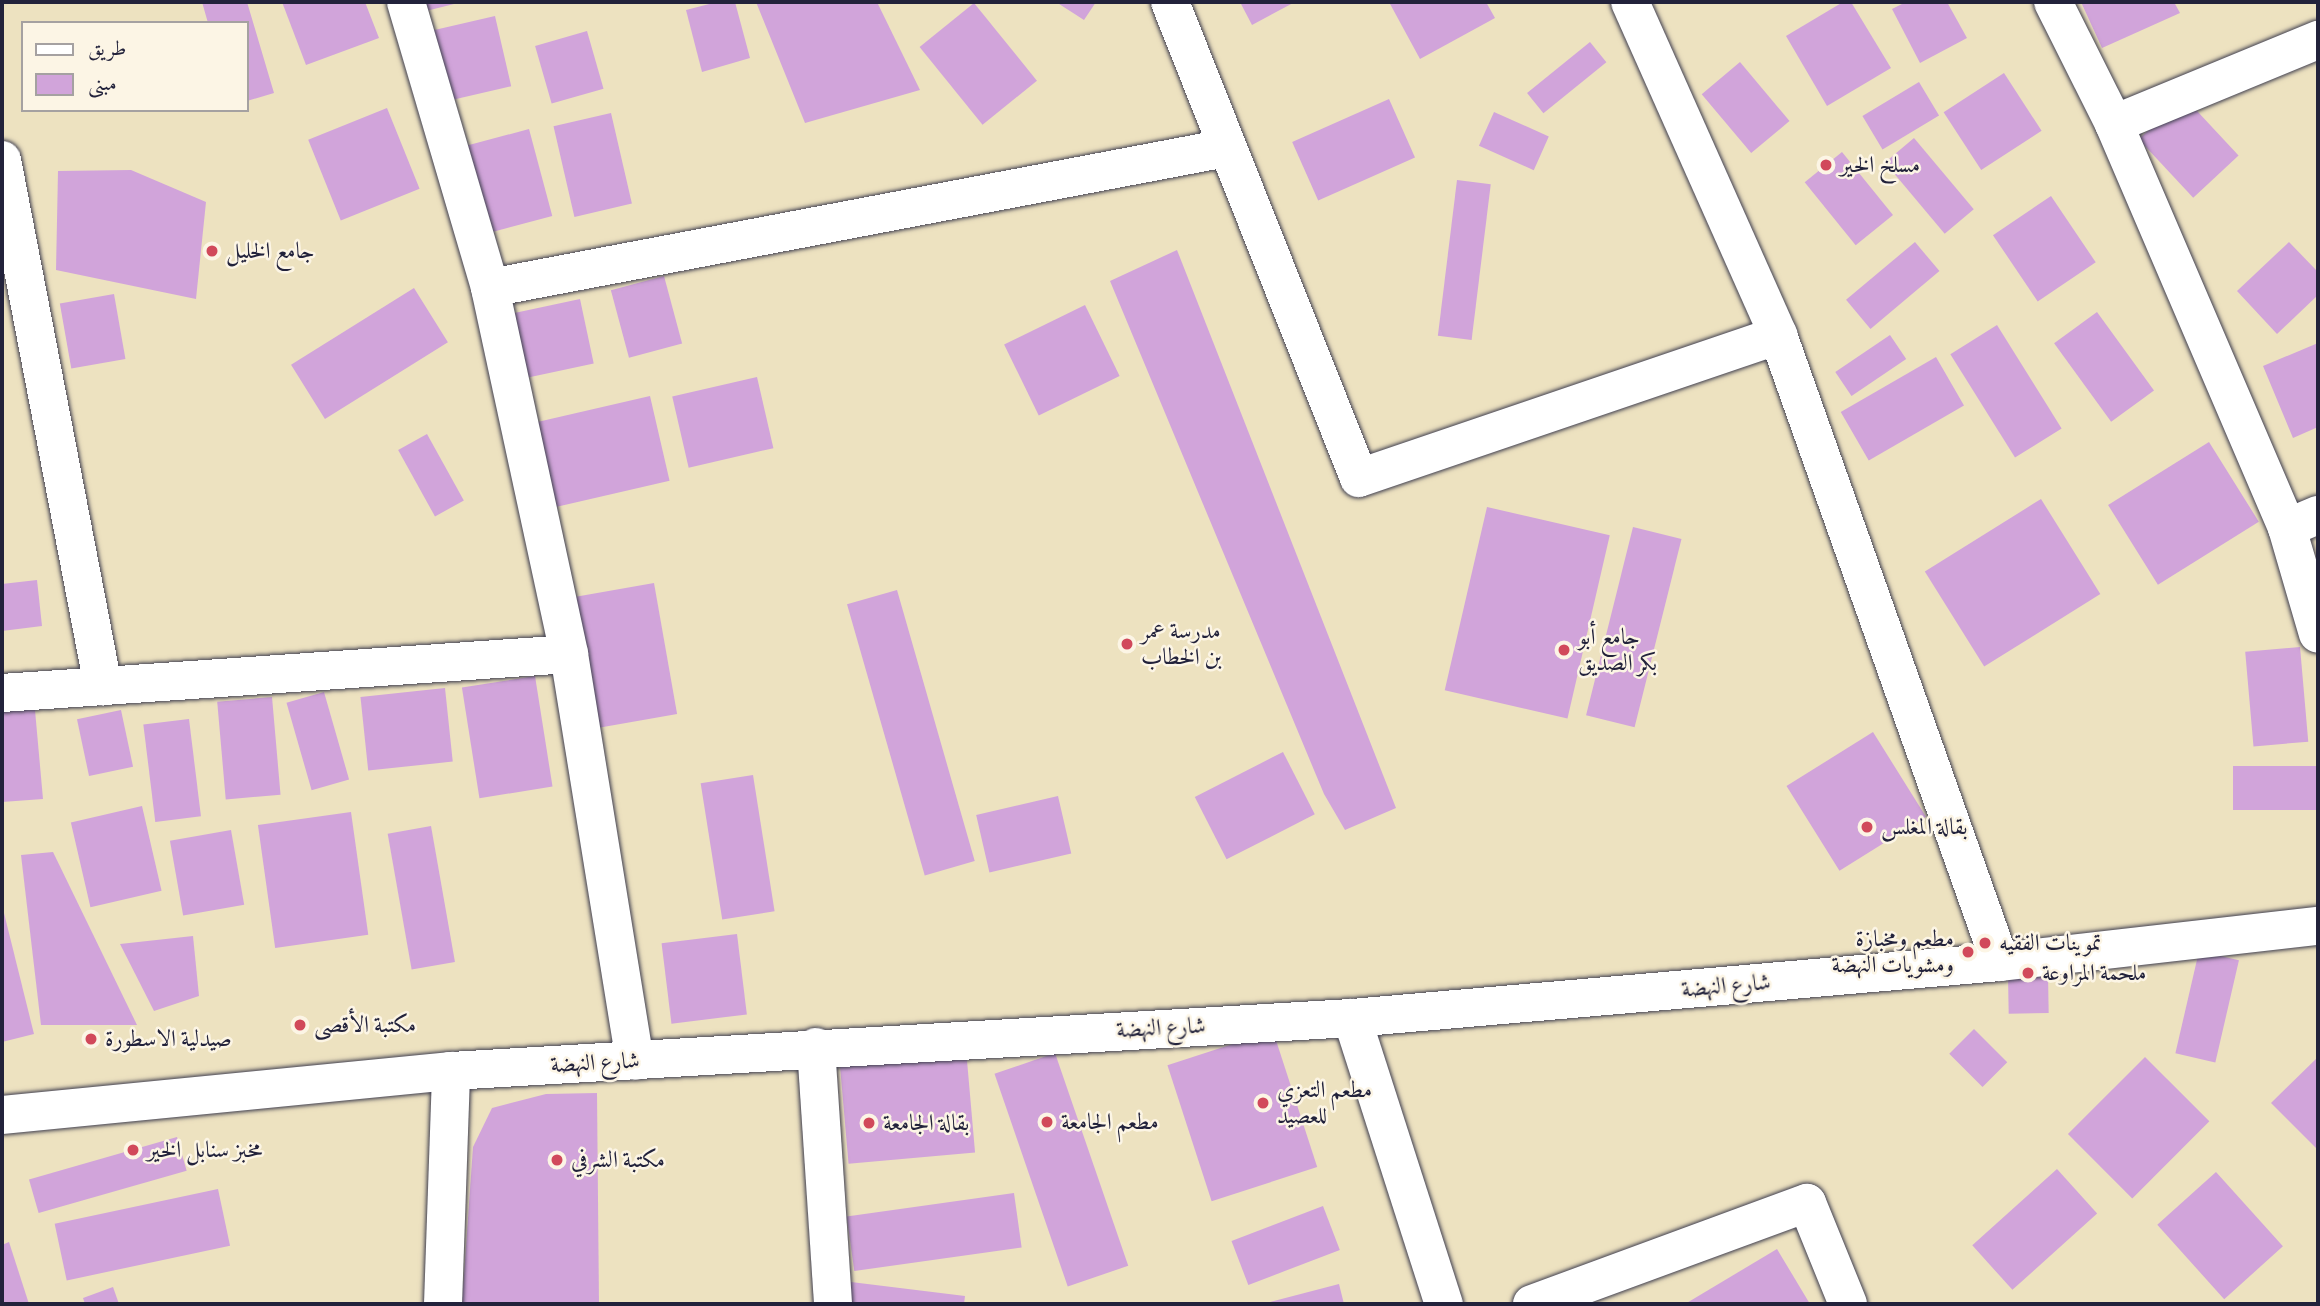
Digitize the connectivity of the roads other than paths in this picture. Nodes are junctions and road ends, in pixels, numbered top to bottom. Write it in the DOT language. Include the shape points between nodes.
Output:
graph roads {
  1 [pos="406,2"];
  2 [pos="1170,2"];
  3 [pos="1630,2"];
  4 [pos="2053,2"];
  5 [pos="2318,40"];
  6 [pos="2114,124"];
  7 [pos="1226,148"];
  8 [pos="2,160"];
  9 [pos="490,288"];
  10 [pos="1778,335"];
  11 [pos="2302,521"];
  12 [pos="2318,634"];
  13 [pos="569,654"];
  14 [pos="103,686"];
  15 [pos="2,693"];
  16 [pos="2318,926"];
  17 [pos="2000,962"];
  18 [pos="1352,1018"];
  19 [pos="816,1047"];
  20 [pos="635,1061"];
  21 [pos="451,1071"];
  22 [pos="2,1115"];
  23 [pos="443,1304"];
  24 [pos="833,1304"];
  25 [pos="1444,1304"];
  26 [pos="1532,1304"];
  27 [pos="1848,1304"];
  1 -- 9 [label="street"];
  2 -- 7 [label="street"];
  3 -- 10 [label="street"];
  4 -- 6 [label="street"];
  5 -- 6 [label="street"];
  6 -- 11 [label="street"];
  7 -- 9 [label="street"];
  7 -- 10 [label="street" via="1359,478"];
  8 -- 14 [label="street"];
  9 -- 13 [label="street"];
  10 -- 17 [label="street"];
  11 -- 12 [label="street"];
  13 -- 14 [label="street"];
  13 -- 20 [label="street"];
  14 -- 15 [label="street"];
  16 -- 17 [label="street, شارع النهضة"];
  17 -- 18 [label="street, شارع النهضة"];
  18 -- 19 [label="street, شارع النهضة"];
  18 -- 25 [label="street"];
  19 -- 20 [label="street, شارع النهضة"];
  19 -- 24 [label="street"];
  20 -- 21 [label="street, شارع النهضة"];
  21 -- 22 [label="street, شارع النهضة"];
  21 -- 23 [label="street"];
  26 -- 27 [label="street" via="1807,1203"];
}
